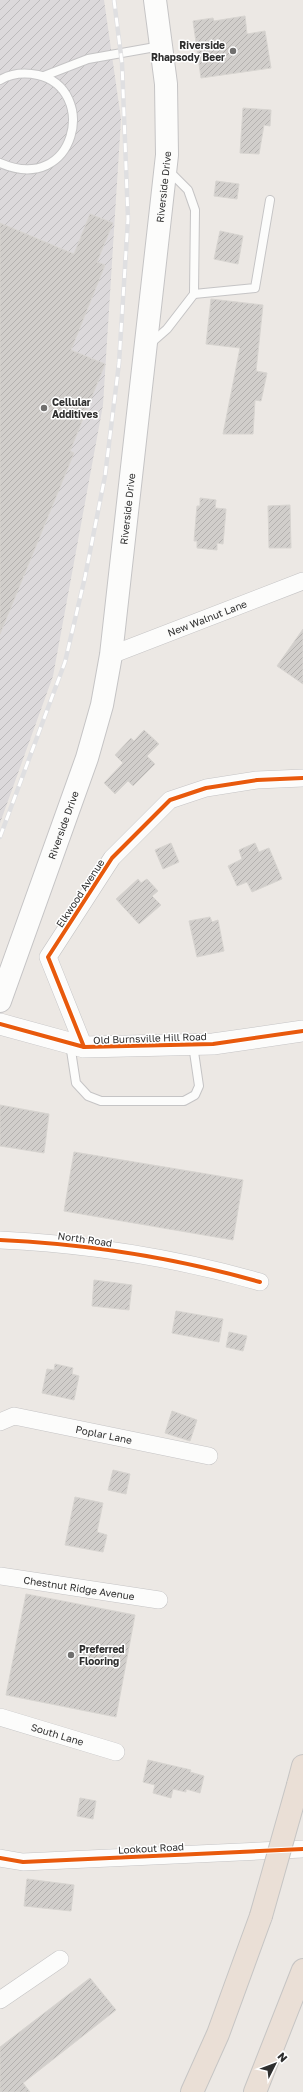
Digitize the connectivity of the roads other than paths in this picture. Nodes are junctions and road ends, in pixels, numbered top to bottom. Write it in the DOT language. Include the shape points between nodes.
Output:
graph roads {
  1 [pos="155,0"];
  2 [pos="161,46"];
  3 [pos="44,76"];
  4 [pos="0,80"];
  5 [pos="0,163"];
  6 [pos="165,168"];
  7 [pos="270,200"];
  8 [pos="194,294"];
  9 [pos="146,348"];
  10 [pos="303,581"];
  11 [pos="111,655"];
  12 [pos="303,778"];
  13 [pos="0,1001"];
  14 [pos="0,1024"];
  15 [pos="303,1031"];
  16 [pos="193,1044"];
  17 [pos="77,1045"];
  18 [pos="0,1240"];
  19 [pos="260,1282"];
  20 [pos="0,1422"];
  21 [pos="209,1456"];
  22 [pos="0,1576"];
  23 [pos="159,1600"];
  24 [pos="0,1717"];
  25 [pos="116,1752"];
  26 [pos="301,1775"];
  27 [pos="303,1849"];
  28 [pos="0,1858"];
  29 [pos="60,1959"];
  30 [pos="303,1970"];
  31 [pos="0,2000"];
  32 [pos="192,2092"];
  33 [pos="255,2092"];
  1 -- 2 [label="main road, Riverside Drive"];
  2 -- 3 [label="lane" via="88,59"];
  2 -- 6 [label="main road, Riverside Drive" via="166,84"];
  3 -- 4 [label="lane" via="27,73 9,75"];
  3 -- 5 [label="lane" via="59,87 69,101 74,119 72,137 63,152 49,164 26,170"];
  6 -- 8 [label="lane" via="188,190 195,210"];
  6 -- 9 [label="main road, Riverside Drive"];
  7 -- 8 [label="lane" via="255,288"];
  8 -- 9 [label="lane" via="167,329"];
  9 -- 11 [label="main road, Riverside Drive"];
  10 -- 11 [label="street, New Walnut Lane"];
  11 -- 13 [label="main road, Riverside Drive" via="102,705 87,758"];
  12 -- 17 [label="street, Elkwood Avenue" via="257,780 206,788 170,800 112,858 48,957"];
  14 -- 17 [label="street, Old Burnsville Hill Road"];
  15 -- 16 [label="street, Old Burnsville Hill Road" via="213,1044"];
  16 -- 17 [label="street, Old Burnsville Hill Road"];
  16 -- 17 [label="lane" via="199,1086 195,1095 184,1101 101,1101 88,1096 76,1082"];
  18 -- 19 [label="street, North Road" via="55,1243 118,1252 214,1269"];
  20 -- 21 [label="street, Poplar Lane" via="14,1416"];
  22 -- 23 [label="street, Chestnut Ridge Avenue"];
  24 -- 25 [label="street, South Lane"];
  26 -- 32 [label="highway, bridge" via="261,1916 218,2034"];
  27 -- 28 [label="street, Lookout Road" via="23,1862"];
  29 -- 31 [label="street"];
  30 -- 33 [label="highway"];
}
